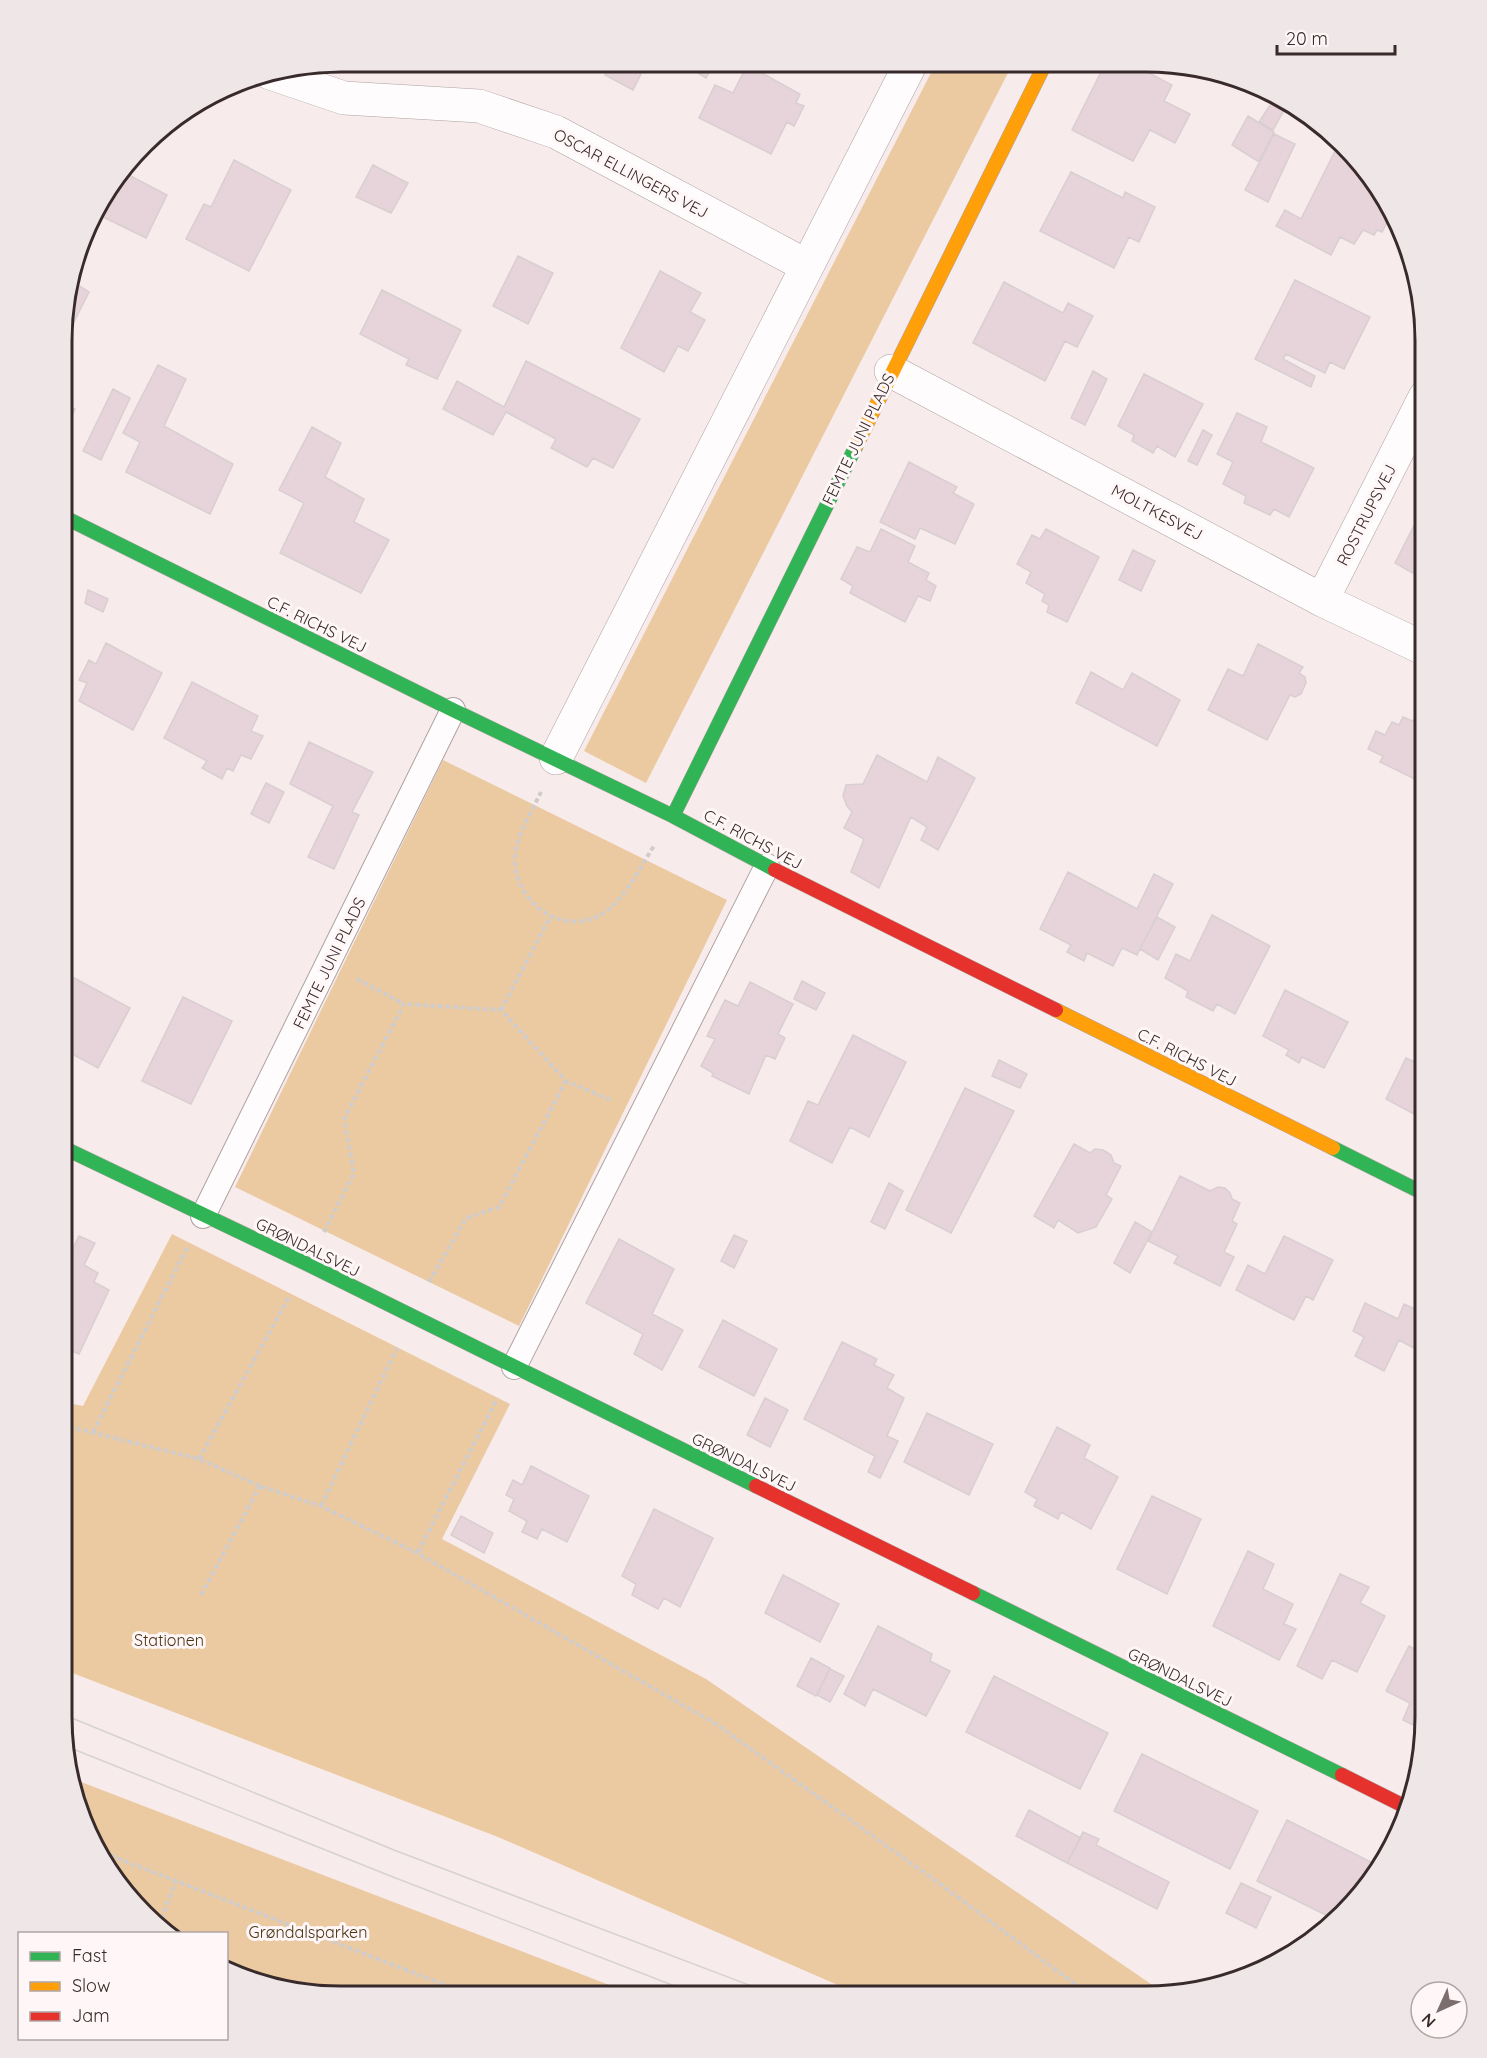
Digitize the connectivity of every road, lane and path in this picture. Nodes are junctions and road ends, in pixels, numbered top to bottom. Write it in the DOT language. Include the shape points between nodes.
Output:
graph roads {
  1 [pos="906,72"];
  2 [pos="1041,72"];
  3 [pos="284,78"];
  4 [pos="807,266"];
  5 [pos="891,371"];
  6 [pos="1415,417"];
  7 [pos="72,521"];
  8 [pos="1322,600"];
  9 [pos="1415,644"];
  10 [pos="453,710"];
  11 [pos="556,758"];
  12 [pos="673,816"];
  13 [pos="767,866"];
  14 [pos="550,917"];
  15 [pos="328,964"];
  16 [pos="404,1004"];
  17 [pos="501,1010"];
  18 [pos="642,1114"];
  19 [pos="72,1151"];
  20 [pos="1415,1189"];
  21 [pos="203,1216"];
  22 [pos="307,1264"];
  23 [pos="514,1367"];
  24 [pos="72,1427"];
  25 [pos="93,1432"];
  26 [pos="199,1459"];
  27 [pos="260,1486"];
  28 [pos="417,1553"];
  29 [pos="201,1595"];
  30 [pos="1401,1804"];
  31 [pos="110,1855"];
  32 [pos="176,1880"];
  33 [pos="162,1918"];
  34 [pos="448,1986"];
  35 [pos="1078,1986"];
  1 -- 4 [label="street"];
  2 -- 5 [label="street, FEMTE JUNI PLADS"];
  3 -- 4 [label="street, OSCAR ELLINGERS VEJ" via="344,98 479,106 556,132"];
  4 -- 11 [label="street"];
  5 -- 8 [label="street, MOLTKESVEJ"];
  5 -- 12 [label="street, FEMTE JUNI PLADS"];
  6 -- 8 [label="street, ROSTRUPSVEJ"];
  7 -- 10 [label="street, C.F. RICHS VEJ"];
  8 -- 9 [label="street, MOLTKESVEJ"];
  10 -- 11 [label="street, C.F. RICHS VEJ"];
  10 -- 15 [label="lane, FEMTE JUNI PLADS"];
  11 -- 12 [label="street, C.F. RICHS VEJ"];
  11 -- 14 [label="path" via="519,840 514,863 519,885 531,904"];
  12 -- 13 [label="street, C.F. RICHS VEJ"];
  12 -- 14 [label="path" via="621,896 607,910 590,919 569,921"];
  13 -- 18 [label="lane"];
  13 -- 20 [label="street, C.F. RICHS VEJ"];
  14 -- 17 [label="path"];
  15 -- 16 [label="path"];
  15 -- 21 [label="lane, FEMTE JUNI PLADS"];
  16 -- 17 [label="path"];
  16 -- 22 [label="path" via="345,1119 354,1173"];
  17 -- 18 [label="path" via="566,1081"];
  18 -- 23 [label="lane"];
  19 -- 21 [label="street, GRØNDALSVEJ"];
  21 -- 22 [label="street, GRØNDALSVEJ"];
  21 -- 25 [label="path"];
  22 -- 23 [label="street, GRØNDALSVEJ"];
  22 -- 26 [label="path"];
  23 -- 28 [label="path"];
  23 -- 30 [label="street, GRØNDALSVEJ"];
  24 -- 25 [label="path"];
  25 -- 26 [label="path"];
  26 -- 27 [label="path"];
  27 -- 28 [label="path" via="321,1506"];
  27 -- 29 [label="path"];
  28 -- 35 [label="path" via="716,1724"];
  31 -- 32 [label="path"];
  32 -- 33 [label="path"];
  32 -- 34 [label="path"];
}
